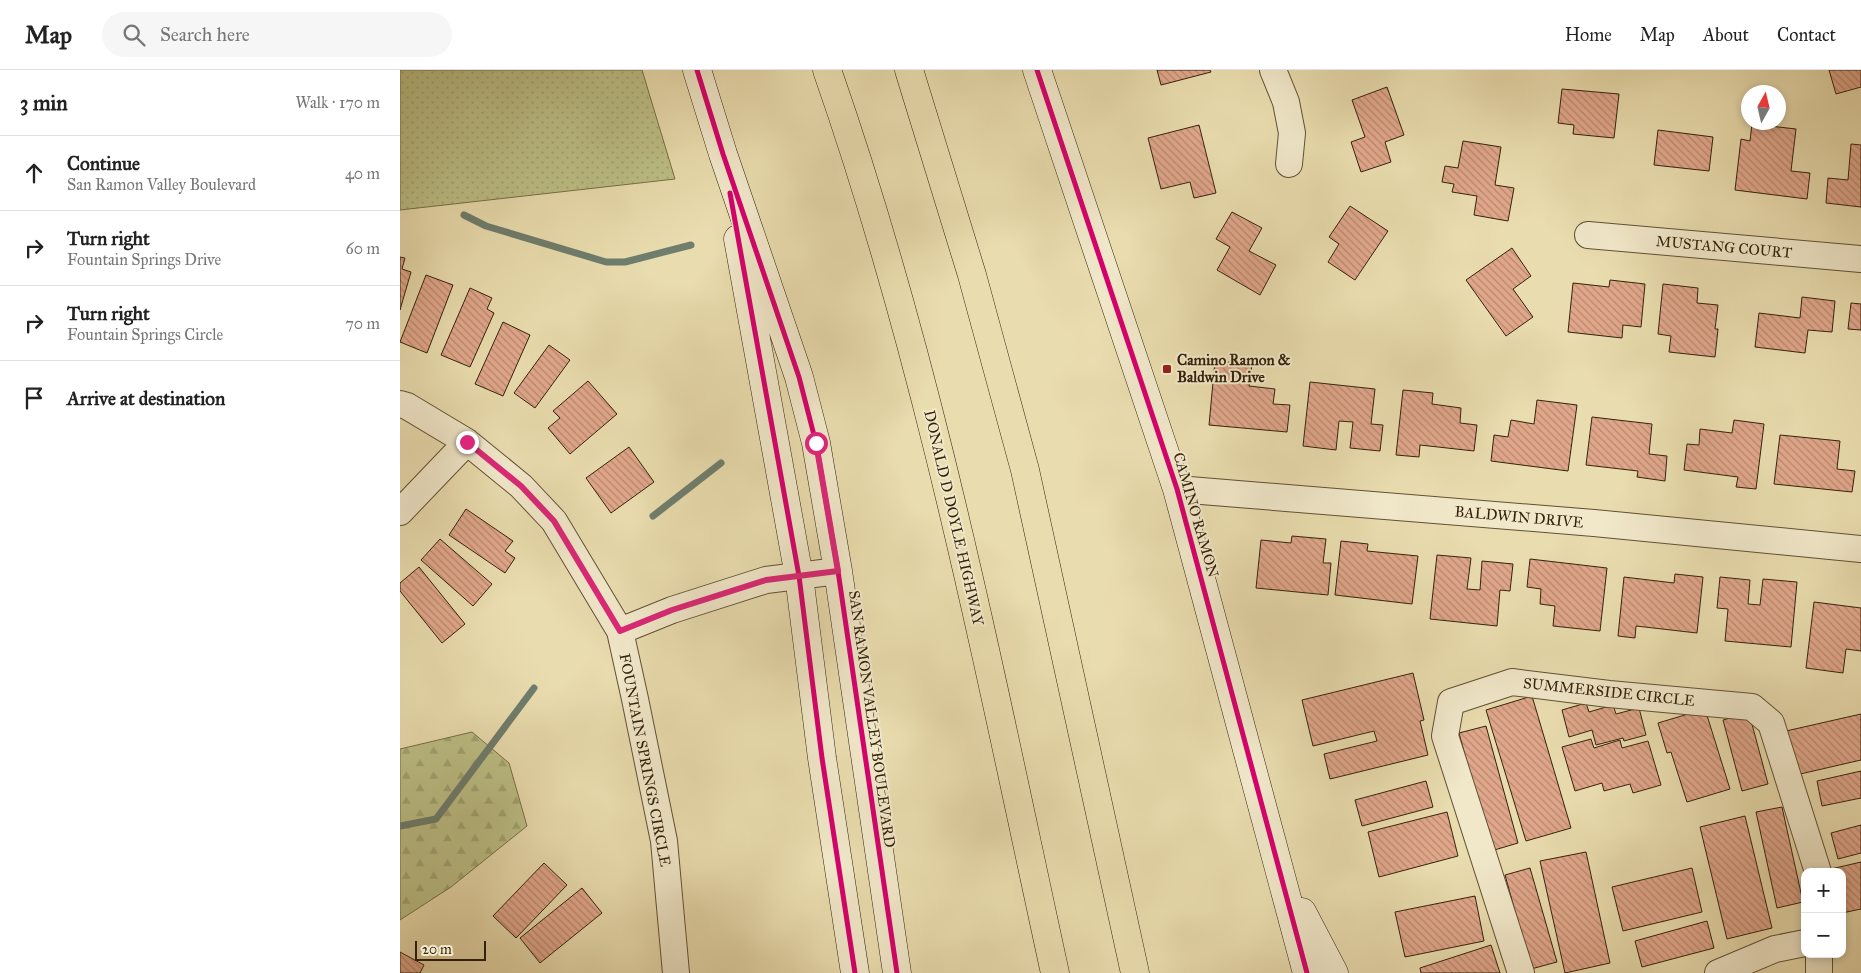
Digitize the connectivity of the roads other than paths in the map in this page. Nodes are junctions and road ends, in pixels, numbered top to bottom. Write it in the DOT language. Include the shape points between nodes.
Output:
graph roads {
  1 [pos="697,70"];
  2 [pos="827,70"];
  3 [pos="909,70"];
  4 [pos="1037,70"];
  5 [pos="1272,70"];
  6 [pos="724,154"];
  7 [pos="1289,164"];
  8 [pos="1588,235"];
  9 [pos="1861,259"];
  10 [pos="400,404"];
  11 [pos="467,442"];
  12 [pos="1177,489"];
  13 [pos="400,512"];
  14 [pos="1861,549"];
  15 [pos="838,571"];
  16 [pos="799,576"];
  17 [pos="620,631"];
  18 [pos="1817,868"];
  19 [pos="1282,875"];
  20 [pos="1801,944"];
  21 [pos="1819,958"];
  22 [pos="676,973"];
  23 [pos="855,973"];
  24 [pos="897,973"];
  25 [pos="1056,973"];
  26 [pos="1135,973"];
  27 [pos="1307,973"];
  28 [pos="1334,973"];
  29 [pos="1521,973"];
  30 [pos="1718,973"];
  31 [pos="1819,973"];
  1 -- 6 [label="main road, SAN RAMON VALLEY BOULEVARD"];
  2 -- 25 [label="highway, DONALD D DOYLE HIGHWAY" via="898,294 948,484"];
  3 -- 26 [label="highway" via="972,275 1024,470"];
  4 -- 12 [label="main road, CAMINO RAMON"];
  5 -- 7 [label="street" via="1286,102 1292,133"];
  6 -- 15 [label="main road, SAN RAMON VALLEY BOULEVARD" via="799,377 816,443"];
  6 -- 16 [label="main road, SAN RAMON VALLEY BOULEVARD"];
  8 -- 9 [label="street, MUSTANG COURT"];
  10 -- 11 [label="street, FOUNTAIN SPRINGS CIRCLE"];
  11 -- 13 [label="street"];
  11 -- 17 [label="street, FOUNTAIN SPRINGS CIRCLE" via="521,486 554,521"];
  12 -- 14 [label="street, BALDWIN DRIVE" via="1584,522"];
  12 -- 19 [label="main road, CAMINO RAMON"];
  15 -- 16 [label="street"];
  15 -- 24 [label="main road, SAN RAMON VALLEY BOULEVARD"];
  16 -- 17 [label="street" via="766,580 725,592"];
  16 -- 23 [label="main road, SAN RAMON VALLEY BOULEVARD" via="822,758"];
  17 -- 22 [label="street, FOUNTAIN SPRINGS CIRCLE" via="664,841"];
  18 -- 29 [label="street, SUMMERSIDE CIRCLE" via="1771,723 1752,707 1512,682 1451,702 1445,736"];
  19 -- 27 [label="main road, CAMINO RAMON"];
  19 -- 28 [label="main road"];
  20 -- 30 [label="street" via="1775,949"];
  21 -- 31 [label="street"];
}
